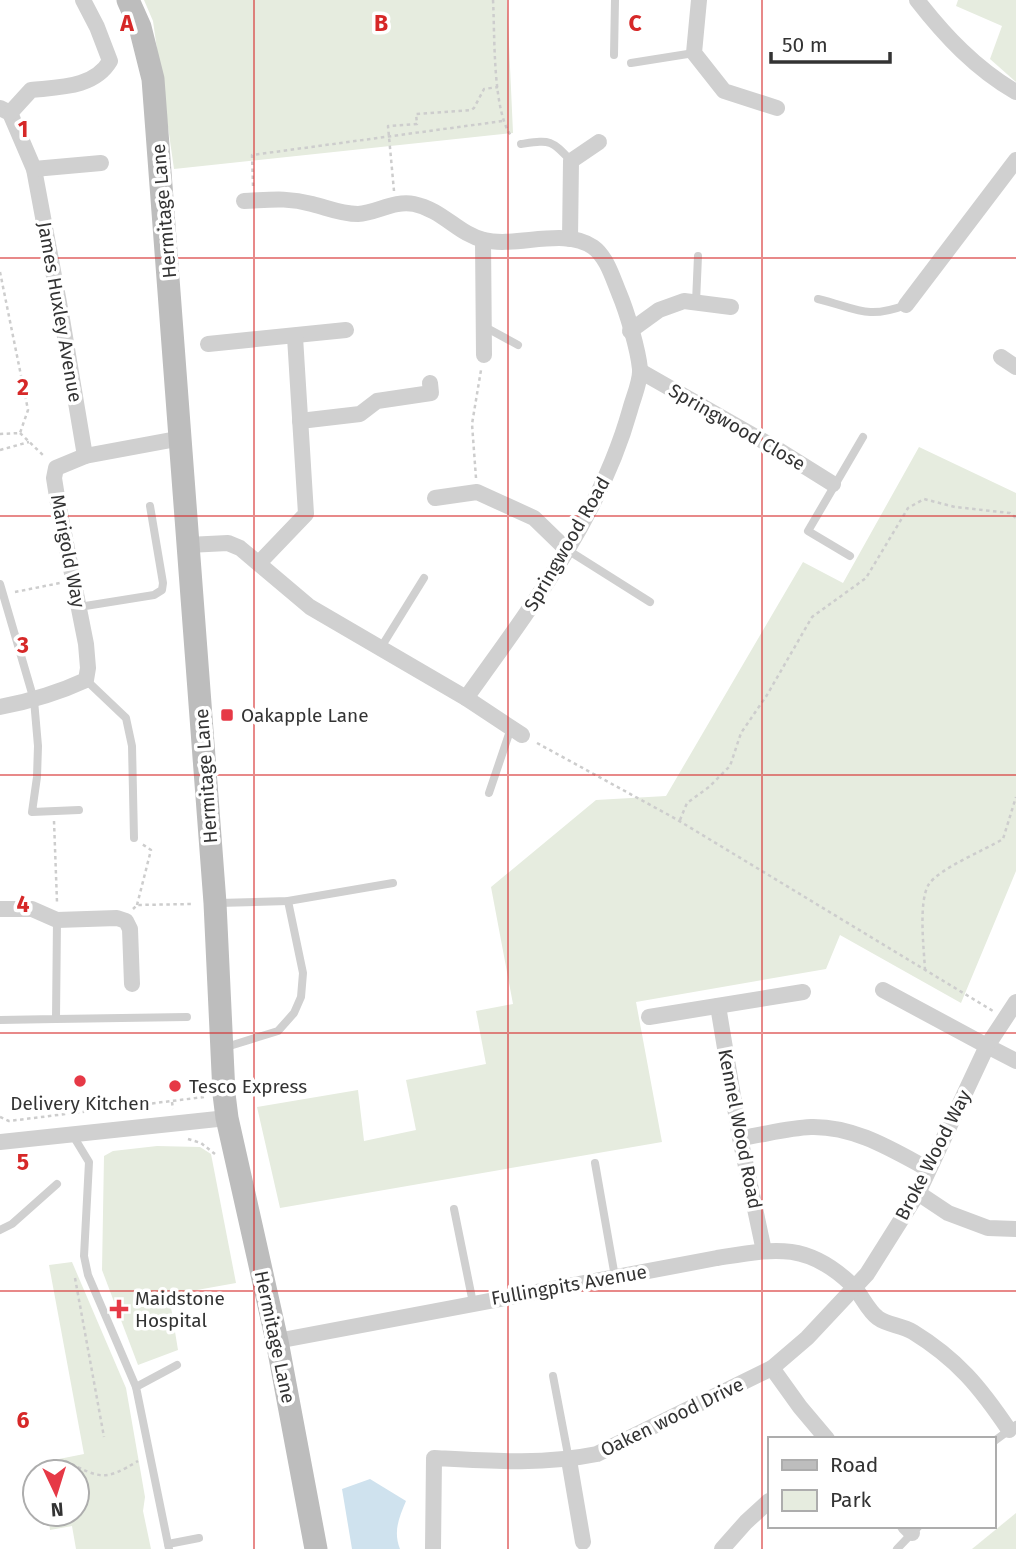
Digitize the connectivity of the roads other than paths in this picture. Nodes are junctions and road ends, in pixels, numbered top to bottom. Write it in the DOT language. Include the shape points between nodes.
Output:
graph roads {
  1 [pos="83,0"];
  2 [pos="128,0"];
  3 [pos="615,0"];
  4 [pos="699,0"];
  5 [pos="916,0"];
  6 [pos="694,53"];
  7 [pos="614,55"];
  8 [pos="631,63"];
  9 [pos="1016,92"];
  10 [pos="777,108"];
  11 [pos="5,111"];
  12 [pos="600,142"];
  13 [pos="521,144"];
  14 [pos="1016,160"];
  15 [pos="571,161"];
  16 [pos="101,163"];
  17 [pos="34,169"];
  18 [pos="249,201"];
  19 [pos="570,239"];
  20 [pos="483,240"];
  21 [pos="698,256"];
  22 [pos="818,299"];
  23 [pos="696,302"];
  24 [pos="905,305"];
  25 [pos="731,307"];
  26 [pos="482,325"];
  27 [pos="346,330"];
  28 [pos="631,331"];
  29 [pos="295,337"];
  30 [pos="208,344"];
  31 [pos="518,345"];
  32 [pos="484,355"];
  33 [pos="1001,357"];
  34 [pos="1016,367"];
  35 [pos="640,371"];
  36 [pos="430,383"];
  37 [pos="300,421"];
  38 [pos="863,437"];
  39 [pos="182,438"];
  40 [pos="85,456"];
  41 [pos="834,484"];
  42 [pos="435,498"];
  43 [pos="150,506"];
  44 [pos="188,545"];
  45 [pos="566,549"];
  46 [pos="850,556"];
  47 [pos="260,562"];
  48 [pos="424,578"];
  49 [pos="0,584"];
  50 [pos="650,602"];
  51 [pos="79,607"];
  52 [pos="380,649"];
  53 [pos="86,680"];
  54 [pos="466,698"];
  55 [pos="34,700"];
  56 [pos="0,707"];
  57 [pos="516,731"];
  58 [pos="489,793"];
  59 [pos="79,810"];
  60 [pos="134,838"];
  61 [pos="393,884"];
  62 [pos="288,901"];
  63 [pos="215,903"];
  64 [pos="0,909"];
  65 [pos="57,920"];
  66 [pos="132,984"];
  67 [pos="883,990"];
  68 [pos="803,992"];
  69 [pos="1016,1002"];
  70 [pos="718,1006"];
  71 [pos="187,1017"];
  72 [pos="649,1017"];
  73 [pos="56,1019"];
  74 [pos="0,1020"];
  75 [pos="220,1049"];
  76 [pos="985,1050"];
  77 [pos="1016,1061"];
  78 [pos="227,1118"];
  79 [pos="72,1135"];
  80 [pos="740,1138"];
  81 [pos="0,1142"];
  82 [pos="594,1163"];
  83 [pos="928,1169"];
  84 [pos="57,1184"];
  85 [pos="918,1193"];
  86 [pos="454,1209"];
  87 [pos="1016,1229"];
  88 [pos="0,1230"];
  89 [pos="764,1251"];
  90 [pos="615,1277"];
  91 [pos="853,1286"];
  92 [pos="473,1303"];
  93 [pos="277,1342"];
  94 [pos="177,1365"];
  95 [pos="772,1368"];
  96 [pos="553,1376"];
  97 [pos="136,1387"];
  98 [pos="1013,1427"];
  99 [pos="825,1437"];
  100 [pos="995,1440"];
  101 [pos="569,1460"];
  102 [pos="768,1502"];
  103 [pos="912,1529"];
  104 [pos="199,1538"];
  105 [pos="583,1542"];
  106 [pos="168,1546"];
  107 [pos="316,1549"];
  108 [pos="433,1549"];
  109 [pos="723,1549"];
  110 [pos="897,1549"];
  1 -- 11 [label="street, James Huxley Avenue" via="110,61 103,72 67,87 31,90"];
  2 -- 39 [label="main road, Hermitage Lane" via="153,79"];
  3 -- 7 [label="lane"];
  4 -- 6 [label="street"];
  5 -- 9 [label="street" via="955,46"];
  6 -- 8 [label="lane"];
  6 -- 10 [label="street" via="724,91"];
  11 -- 17 [label="street, James Huxley Avenue"];
  12 -- 15 [label="street"];
  13 -- 15 [label="lane" via="556,144"];
  14 -- 24 [label="street"];
  15 -- 19 [label="street"];
  16 -- 17 [label="street"];
  17 -- 40 [label="street, James Huxley Avenue"];
  18 -- 20 [label="street" via="275,198 352,214 413,204 438,212"];
  19 -- 20 [label="street"];
  19 -- 28 [label="street, Springwood Road" via="593,247 605,262"];
  20 -- 26 [label="street"];
  21 -- 23 [label="lane"];
  22 -- 24 [label="lane" via="866,314"];
  23 -- 25 [label="street"];
  23 -- 28 [label="street" via="684,301 659,310"];
  26 -- 31 [label="lane"];
  26 -- 32 [label="street"];
  27 -- 29 [label="street"];
  28 -- 35 [label="street, Springwood Road"];
  29 -- 30 [label="street"];
  29 -- 37 [label="street"];
  33 -- 34 [label="street"];
  35 -- 41 [label="street, Springwood Close"];
  35 -- 45 [label="street, Springwood Road" via="607,478"];
  36 -- 37 [label="street" via="431,393 377,401 360,414"];
  37 -- 47 [label="street" via="306,514"];
  38 -- 41 [label="lane"];
  39 -- 40 [label="street, Marigold Way"];
  39 -- 44 [label="main road, Hermitage Lane"];
  40 -- 51 [label="street, Marigold Way" via="56,468 54,478"];
  41 -- 46 [label="lane" via="808,531"];
  42 -- 45 [label="street" via="477,492 534,518"];
  43 -- 51 [label="lane" via="162,590"];
  44 -- 47 [label="street" via="228,543"];
  44 -- 63 [label="main road, Hermitage Lane"];
  45 -- 50 [label="lane"];
  45 -- 54 [label="street, Springwood Road" via="531,608"];
  47 -- 52 [label="street" via="310,607"];
  48 -- 52 [label="lane"];
  49 -- 55 [label="lane"];
  51 -- 53 [label="street, Marigold Way"];
  52 -- 54 [label="street"];
  53 -- 55 [label="street"];
  53 -- 60 [label="lane" via="127,718"];
  54 -- 57 [label="street"];
  55 -- 56 [label="street"];
  55 -- 59 [label="lane" via="38,746 32,811"];
  57 -- 58 [label="lane"];
  61 -- 62 [label="lane"];
  62 -- 63 [label="lane"];
  62 -- 75 [label="lane" via="303,972 294,1013 278,1031"];
  63 -- 75 [label="main road, Hermitage Lane"];
  64 -- 65 [label="street" via="32,909"];
  65 -- 66 [label="street" via="126,921"];
  65 -- 73 [label="lane"];
  67 -- 76 [label="street"];
  68 -- 70 [label="street"];
  69 -- 76 [label="street, Broke Wood Way"];
  70 -- 72 [label="street"];
  70 -- 80 [label="street, Kennel Wood Road"];
  71 -- 73 [label="lane"];
  73 -- 74 [label="lane"];
  75 -- 78 [label="main road, Hermitage Lane"];
  76 -- 77 [label="street"];
  76 -- 83 [label="street, Broke Wood Way"];
  78 -- 79 [label="street"];
  78 -- 93 [label="main road, Hermitage Lane"];
  79 -- 81 [label="street"];
  79 -- 97 [label="lane" via="89,1161 84,1256 88,1275"];
  80 -- 83 [label="street" via="810,1127 835,1128 859,1134"];
  80 -- 89 [label="street, Kennel Wood Road"];
  82 -- 90 [label="lane"];
  83 -- 85 [label="street, Broke Wood Way"];
  84 -- 88 [label="lane"];
  85 -- 87 [label="street" via="948,1213 988,1228"];
  85 -- 91 [label="street, Broke Wood Way" via="867,1273"];
  86 -- 92 [label="lane"];
  89 -- 90 [label="street, Fullingpits Avenue"];
  89 -- 91 [label="street, Fullingpits Avenue" via="789,1250 813,1257"];
  90 -- 92 [label="street, Fullingpits Avenue"];
  91 -- 95 [label="street" via="807,1338"];
  91 -- 98 [label="street, Fullingpits Avenue" via="878,1318 905,1327 942,1349"];
  92 -- 93 [label="street, Fullingpits Avenue"];
  93 -- 107 [label="main road, Hermitage Lane"];
  94 -- 97 [label="lane"];
  95 -- 99 [label="street"];
  95 -- 101 [label="street, Oaken wood Drive" via="597,1454"];
  96 -- 101 [label="lane"];
  97 -- 106 [label="lane"];
  98 -- 100 [label="lane"];
  101 -- 105 [label="street"];
  101 -- 108 [label="street" via="434,1458"];
  102 -- 109 [label="street"];
  103 -- 110 [label="lane"];
  104 -- 106 [label="lane"];
}
